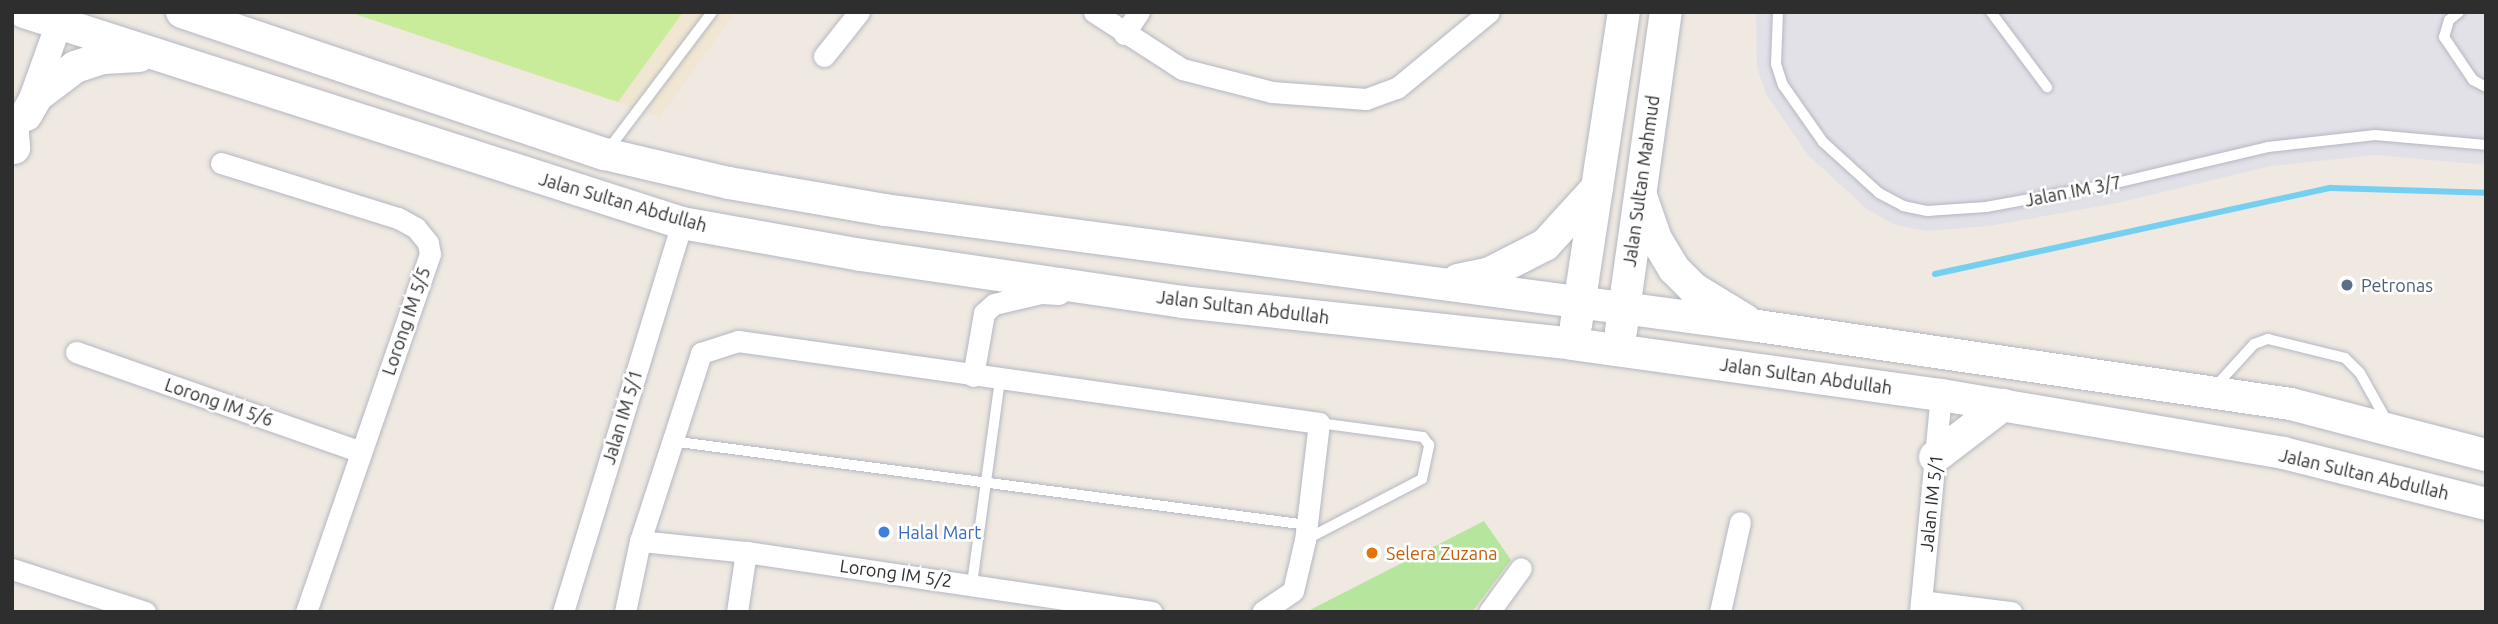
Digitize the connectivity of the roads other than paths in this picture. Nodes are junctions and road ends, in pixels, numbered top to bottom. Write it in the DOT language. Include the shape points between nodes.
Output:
graph roads {
  1 [pos="24,12"];
  2 [pos="182,12"];
  3 [pos="712,12"];
  4 [pos="859,12"];
  5 [pos="1094,12"];
  6 [pos="1139,12"];
  7 [pos="1489,12"];
  8 [pos="1624,12"];
  9 [pos="1666,12"];
  10 [pos="1778,12"];
  11 [pos="1991,12"];
  12 [pos="2459,12"];
  13 [pos="61,18"];
  14 [pos="1124,34"];
  15 [pos="154,56"];
  16 [pos="824,56"];
  17 [pos="2486,87"];
  18 [pos="2048,88"];
  19 [pos="16,135"];
  20 [pos="2486,145"];
  21 [pos="605,154"];
  22 [pos="221,163"];
  23 [pos="1638,184"];
  24 [pos="1598,187"];
  25 [pos="682,223"];
  26 [pos="1431,283"];
  27 [pos="1183,302"];
  28 [pos="1579,305"];
  29 [pos="1624,312"];
  30 [pos="1758,326"];
  31 [pos="1573,344"];
  32 [pos="1618,350"];
  33 [pos="76,352"];
  34 [pos="972,376"];
  35 [pos="1000,380"];
  36 [pos="2210,393"];
  37 [pos="1941,395"];
  38 [pos="2003,405"];
  39 [pos="1320,423"];
  40 [pos="2391,428"];
  41 [pos="670,441"];
  42 [pos="361,452"];
  43 [pos="2486,456"];
  44 [pos="1935,457"];
  45 [pos="986,484"];
  46 [pos="2486,504"];
  47 [pos="1740,522"];
  48 [pos="1306,532"];
  49 [pos="640,541"];
  50 [pos="746,552"];
  51 [pos="1521,568"];
  52 [pos="12,569"];
  53 [pos="972,584"];
  54 [pos="1921,606"];
  55 [pos="145,612"];
  56 [pos="306,612"];
  57 [pos="563,612"];
  58 [pos="625,612"];
  59 [pos="737,612"];
  60 [pos="1152,612"];
  61 [pos="1262,612"];
  62 [pos="1489,612"];
  63 [pos="1720,612"];
  64 [pos="2011,612"];
  1 -- 13 [label="main road, Jalan Sultan Abdullah"];
  2 -- 21 [label="main road"];
  3 -- 21 [label="lane"];
  4 -- 16 [label="street"];
  5 -- 14 [label="street"];
  6 -- 14 [label="street"];
  7 -- 14 [label="street" via="1397,88 1366,99 1272,92 1195,72"];
  8 -- 24 [label="main road"];
  9 -- 23 [label="main road, Jalan Sultan Mahmud"];
  10 -- 20 [label="lane, Jalan IM 3/7" via="1776,64 1783,85 1823,142 1879,193 1903,206 1927,211 1986,207 2112,184 2268,147 2375,135"];
  11 -- 18 [label="lane"];
  12 -- 17 [label="lane" via="2449,20 2444,37 2473,80"];
  13 -- 15 [label="main road, Jalan Sultan Abdullah"];
  13 -- 19 [label="street"];
  15 -- 19 [label="main road" via="103,58 75,67 37,96"];
  15 -- 25 [label="main road, Jalan Sultan Abdullah"];
  21 -- 26 [label="main road" via="729,183 885,210"];
  22 -- 42 [label="street, Lorong IM 5/5" via="398,218 416,228 428,243 430,254"];
  23 -- 29 [label="main road, Jalan Sultan Mahmud"];
  23 -- 30 [label="main road" via="1656,239 1674,269 1704,296"];
  24 -- 26 [label="main road" via="1545,245 1471,279"];
  24 -- 28 [label="main road"];
  25 -- 27 [label="main road, Jalan Sultan Abdullah" via="861,255"];
  25 -- 57 [label="street, Jalan IM 5/1"];
  26 -- 28 [label="main road"];
  27 -- 31 [label="main road, Jalan Sultan Abdullah"];
  27 -- 34 [label="street" via="1041,293 994,304 979,326"];
  28 -- 29 [label="main road"];
  28 -- 31 [label="main road"];
  29 -- 30 [label="main road"];
  29 -- 32 [label="main road, Jalan Sultan Mahmud"];
  30 -- 36 [label="main road"];
  31 -- 32 [label="main road, Jalan Sultan Abdullah"];
  32 -- 37 [label="main road, Jalan Sultan Abdullah"];
  33 -- 42 [label="street, Lorong IM 5/6"];
  34 -- 35 [label="street"];
  34 -- 41 [label="street" via="738,341 716,345 701,353"];
  35 -- 39 [label="street"];
  35 -- 45 [label="lane"];
  36 -- 40 [label="main road" via="2291,404"];
  36 -- 40 [label="lane" via="2254,344 2268,339 2345,358 2360,373"];
  37 -- 38 [label="main road, Jalan Sultan Abdullah"];
  37 -- 44 [label="street, Jalan IM 5/1"];
  38 -- 44 [label="main road"];
  38 -- 46 [label="main road, Jalan Sultan Abdullah" via="2283,453"];
  39 -- 48 [label="street"];
  39 -- 48 [label="lane" via="1423,437 1429,445 1422,479"];
  40 -- 43 [label="main road"];
  41 -- 45 [label="lane"];
  41 -- 49 [label="street"];
  42 -- 56 [label="street, Lorong IM 5/5"];
  44 -- 54 [label="street, Jalan IM 5/1"];
  45 -- 48 [label="lane"];
  45 -- 53 [label="lane"];
  47 -- 63 [label="street"];
  48 -- 61 [label="street" via="1290,596"];
  49 -- 50 [label="street, Lorong IM 5/2"];
  49 -- 58 [label="street"];
  50 -- 53 [label="street, Lorong IM 5/2"];
  50 -- 59 [label="street"];
  51 -- 62 [label="street"];
  52 -- 55 [label="street"];
  53 -- 60 [label="street, Lorong IM 5/2"];
  54 -- 64 [label="street"];
}
